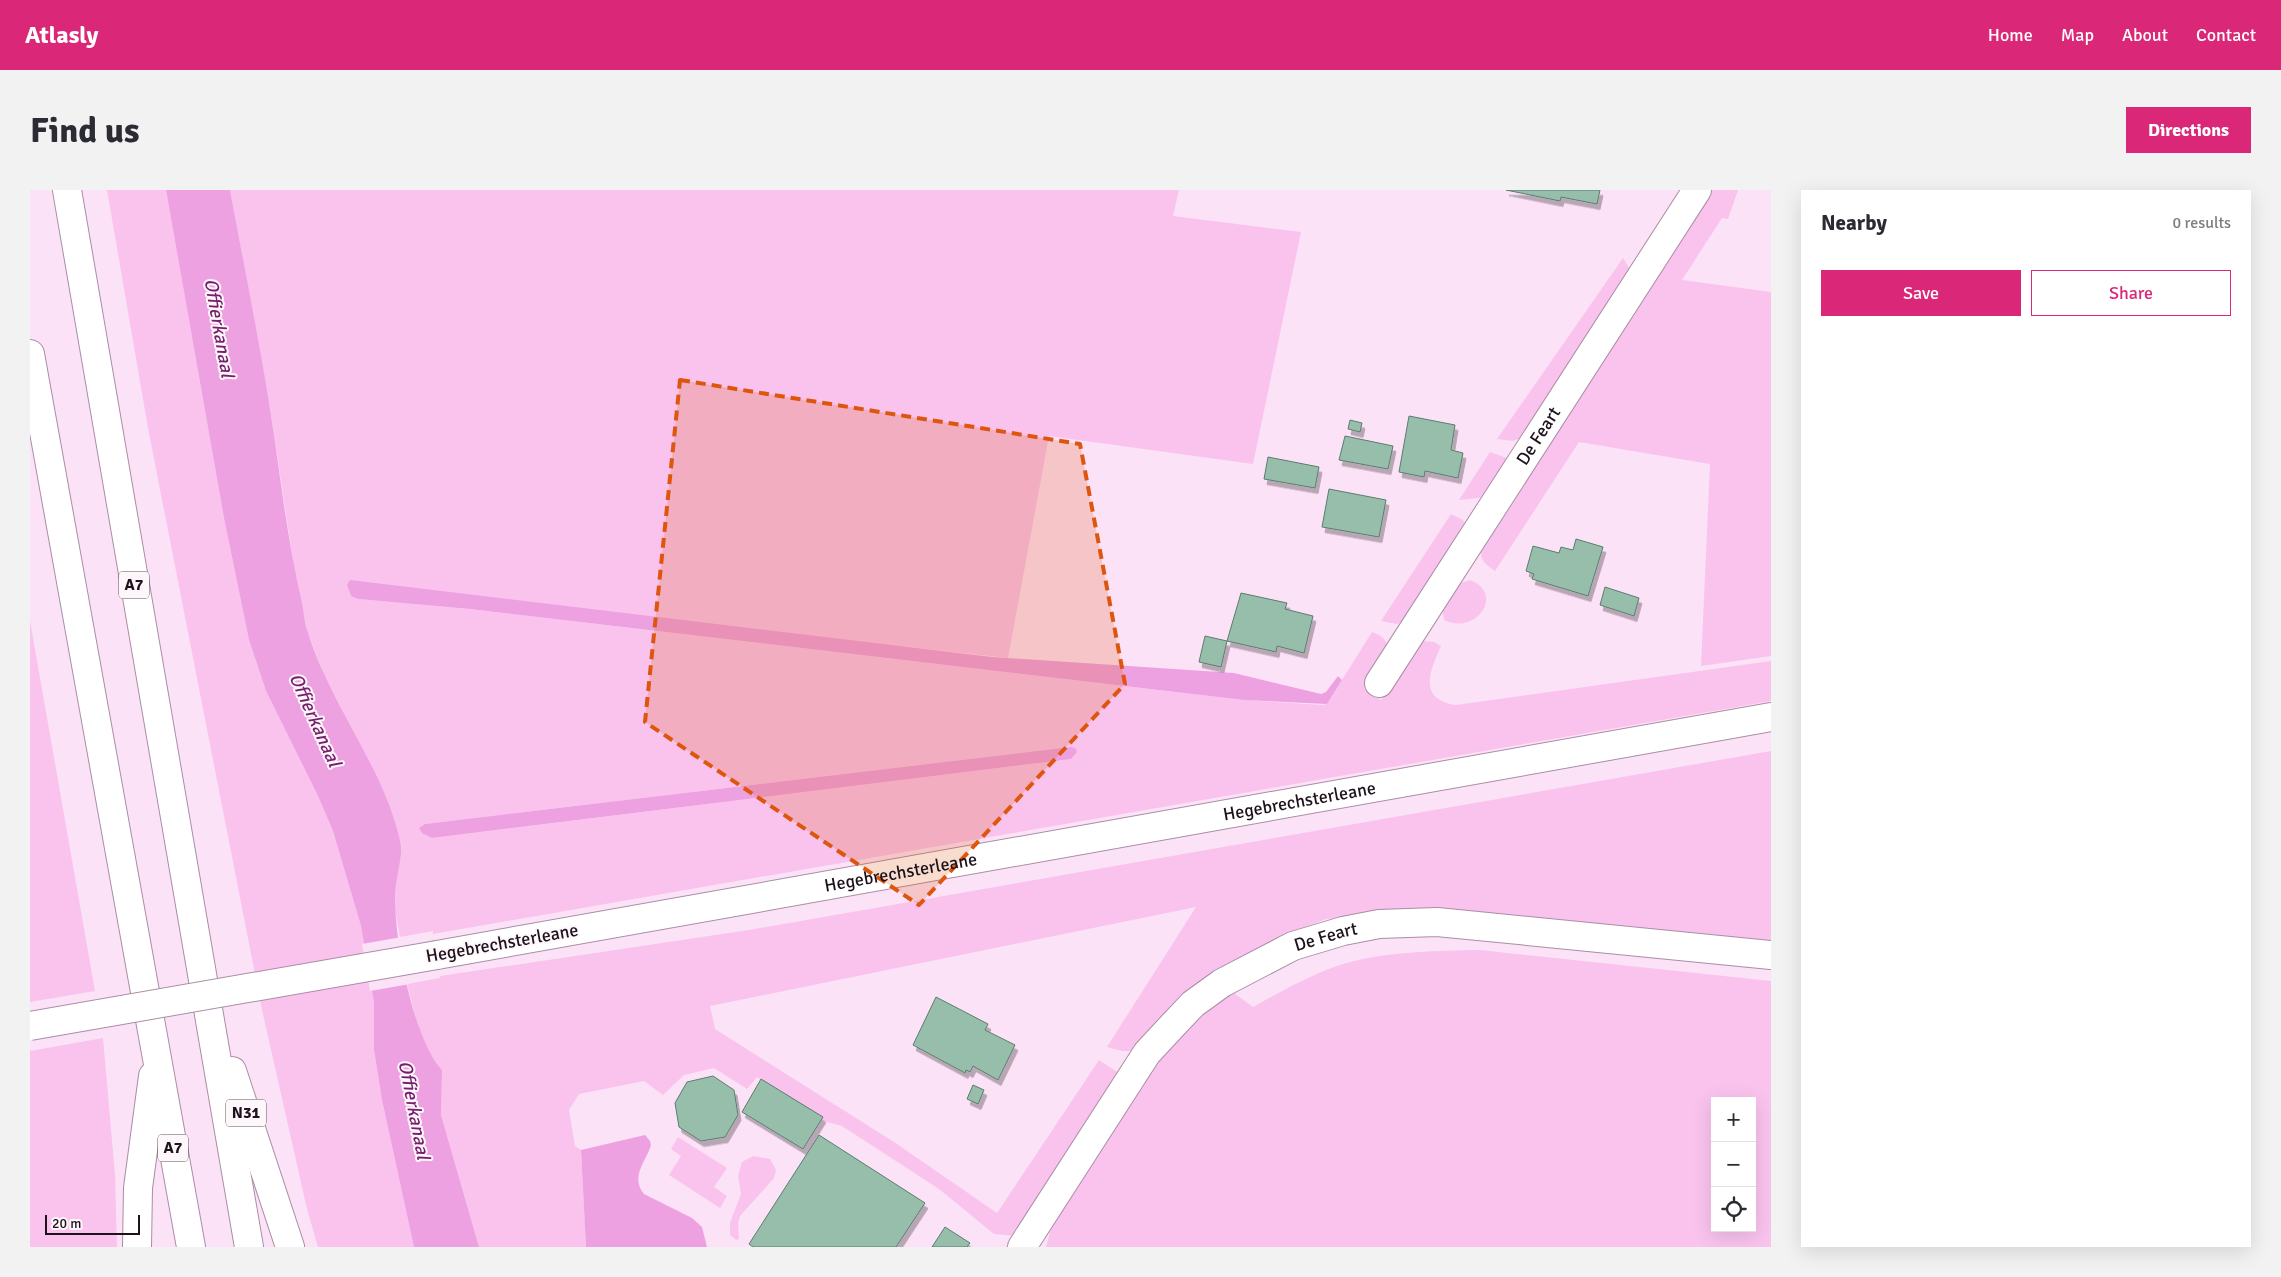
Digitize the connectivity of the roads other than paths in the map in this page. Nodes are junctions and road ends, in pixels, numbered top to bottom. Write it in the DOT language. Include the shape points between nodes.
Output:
graph roads {
  1 [pos="67,190"];
  2 [pos="1696,190"];
  3 [pos="30,354"];
  4 [pos="1379,683"];
  5 [pos="1771,717"];
  6 [pos="1771,955"];
  7 [pos="202,980"];
  8 [pos="30,1026"];
  9 [pos="156,1050"];
  10 [pos="137,1247"];
  11 [pos="191,1247"];
  12 [pos="249,1247"];
  13 [pos="290,1247"];
  14 [pos="1022,1247"];
  1 -- 7 [label="main road, A7"];
  2 -- 4 [label="main road, De Feart"];
  3 -- 9 [label="main road, A7"];
  5 -- 8 [label="main road, Hegebrechsterleane, bridge"];
  6 -- 14 [label="main road, De Feart" via="1437,922 1379,924 1293,946 1222,983 1193,1004 1154,1046"];
  7 -- 12 [label="main road, A7"];
  7 -- 13 [label="main road, N31"];
  9 -- 10 [label="main road, A7" via="138,1188"];
  9 -- 11 [label="main road, A7"];
}
